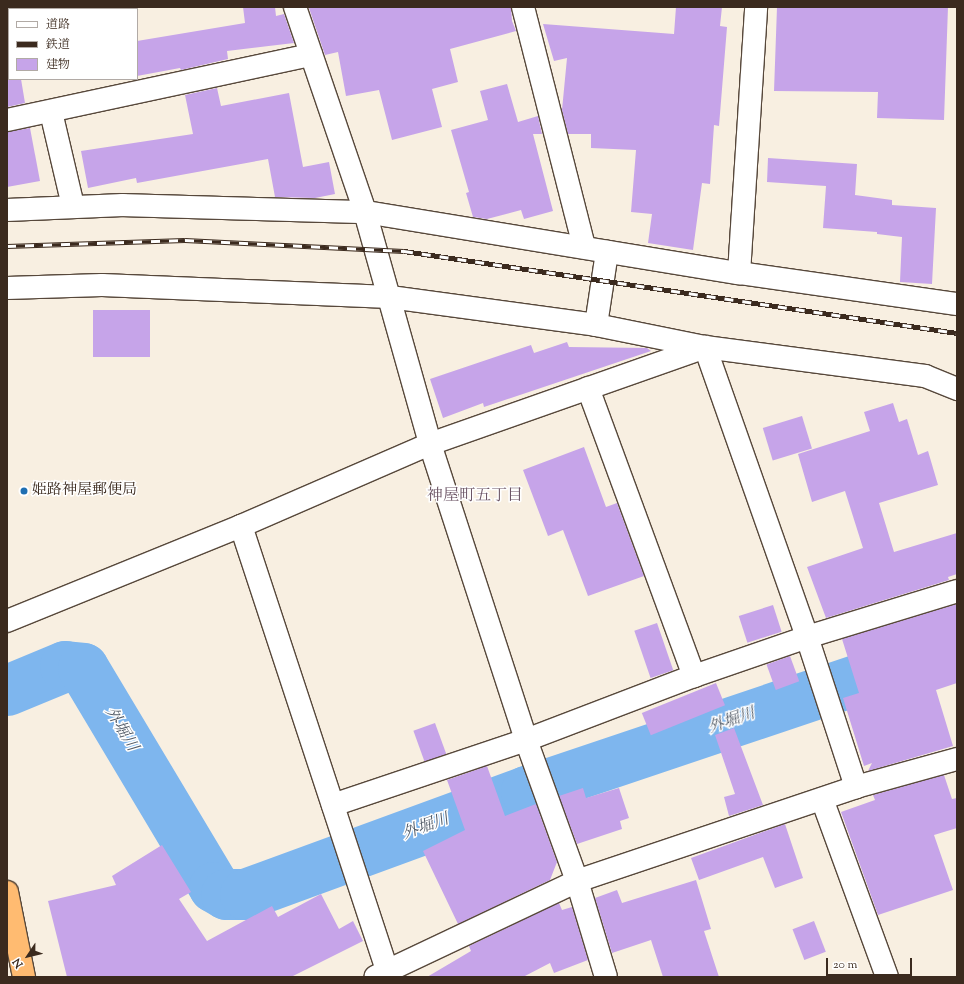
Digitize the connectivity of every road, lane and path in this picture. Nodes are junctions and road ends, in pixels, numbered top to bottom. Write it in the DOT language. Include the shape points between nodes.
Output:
graph roads {
  1 [pos="295,7"];
  2 [pos="523,7"];
  3 [pos="756,7"];
  4 [pos="311,55"];
  5 [pos="51,112"];
  6 [pos="7,120"];
  7 [pos="73,206"];
  8 [pos="7,210"];
  9 [pos="364,212"];
  10 [pos="584,247"];
  11 [pos="607,252"];
  12 [pos="739,273"];
  13 [pos="7,288"];
  14 [pos="390,297"];
  15 [pos="957,304"];
  16 [pos="596,325"];
  17 [pos="705,347"];
  18 [pos="588,388"];
  19 [pos="957,389"];
  20 [pos="430,444"];
  21 [pos="241,526"];
  22 [pos="957,592"];
  23 [pos="7,621"];
  24 [pos="807,637"];
  25 [pos="694,676"];
  26 [pos="526,740"];
  27 [pos="957,759"];
  28 [pos="856,787"];
  29 [pos="822,800"];
  30 [pos="333,805"];
  31 [pos="577,881"];
  32 [pos="7,892"];
  33 [pos="381,974"];
  34 [pos="24,977"];
  35 [pos="606,977"];
  36 [pos="888,977"];
  1 -- 4 [label="street"];
  2 -- 10 [label="street"];
  3 -- 12 [label="street"];
  4 -- 5 [label="street"];
  4 -- 9 [label="street"];
  5 -- 6 [label="street"];
  5 -- 7 [label="street"];
  7 -- 8 [label="street"];
  7 -- 9 [label="street"];
  9 -- 10 [label="street"];
  9 -- 14 [label="street"];
  10 -- 11 [label="street"];
  11 -- 12 [label="street"];
  11 -- 16 [label="street"];
  12 -- 15 [label="street"];
  13 -- 14 [label="street" via="102,285"];
  14 -- 16 [label="street"];
  14 -- 20 [label="street"];
  16 -- 17 [label="street"];
  17 -- 18 [label="street"];
  17 -- 19 [label="street" via="925,376"];
  17 -- 24 [label="street"];
  18 -- 20 [label="street"];
  18 -- 25 [label="street"];
  20 -- 21 [label="street"];
  20 -- 26 [label="street"];
  21 -- 23 [label="street"];
  21 -- 30 [label="street"];
  22 -- 24 [label="street"];
  24 -- 25 [label="street"];
  24 -- 28 [label="street"];
  25 -- 26 [label="street"];
  26 -- 30 [label="street"];
  26 -- 31 [label="street"];
  27 -- 28 [label="street"];
  28 -- 29 [label="street"];
  29 -- 31 [label="street"];
  29 -- 36 [label="street"];
  30 -- 33 [label="street"];
  31 -- 33 [label="street"];
  31 -- 35 [label="street"];
  32 -- 34 [label="highway"];
}
